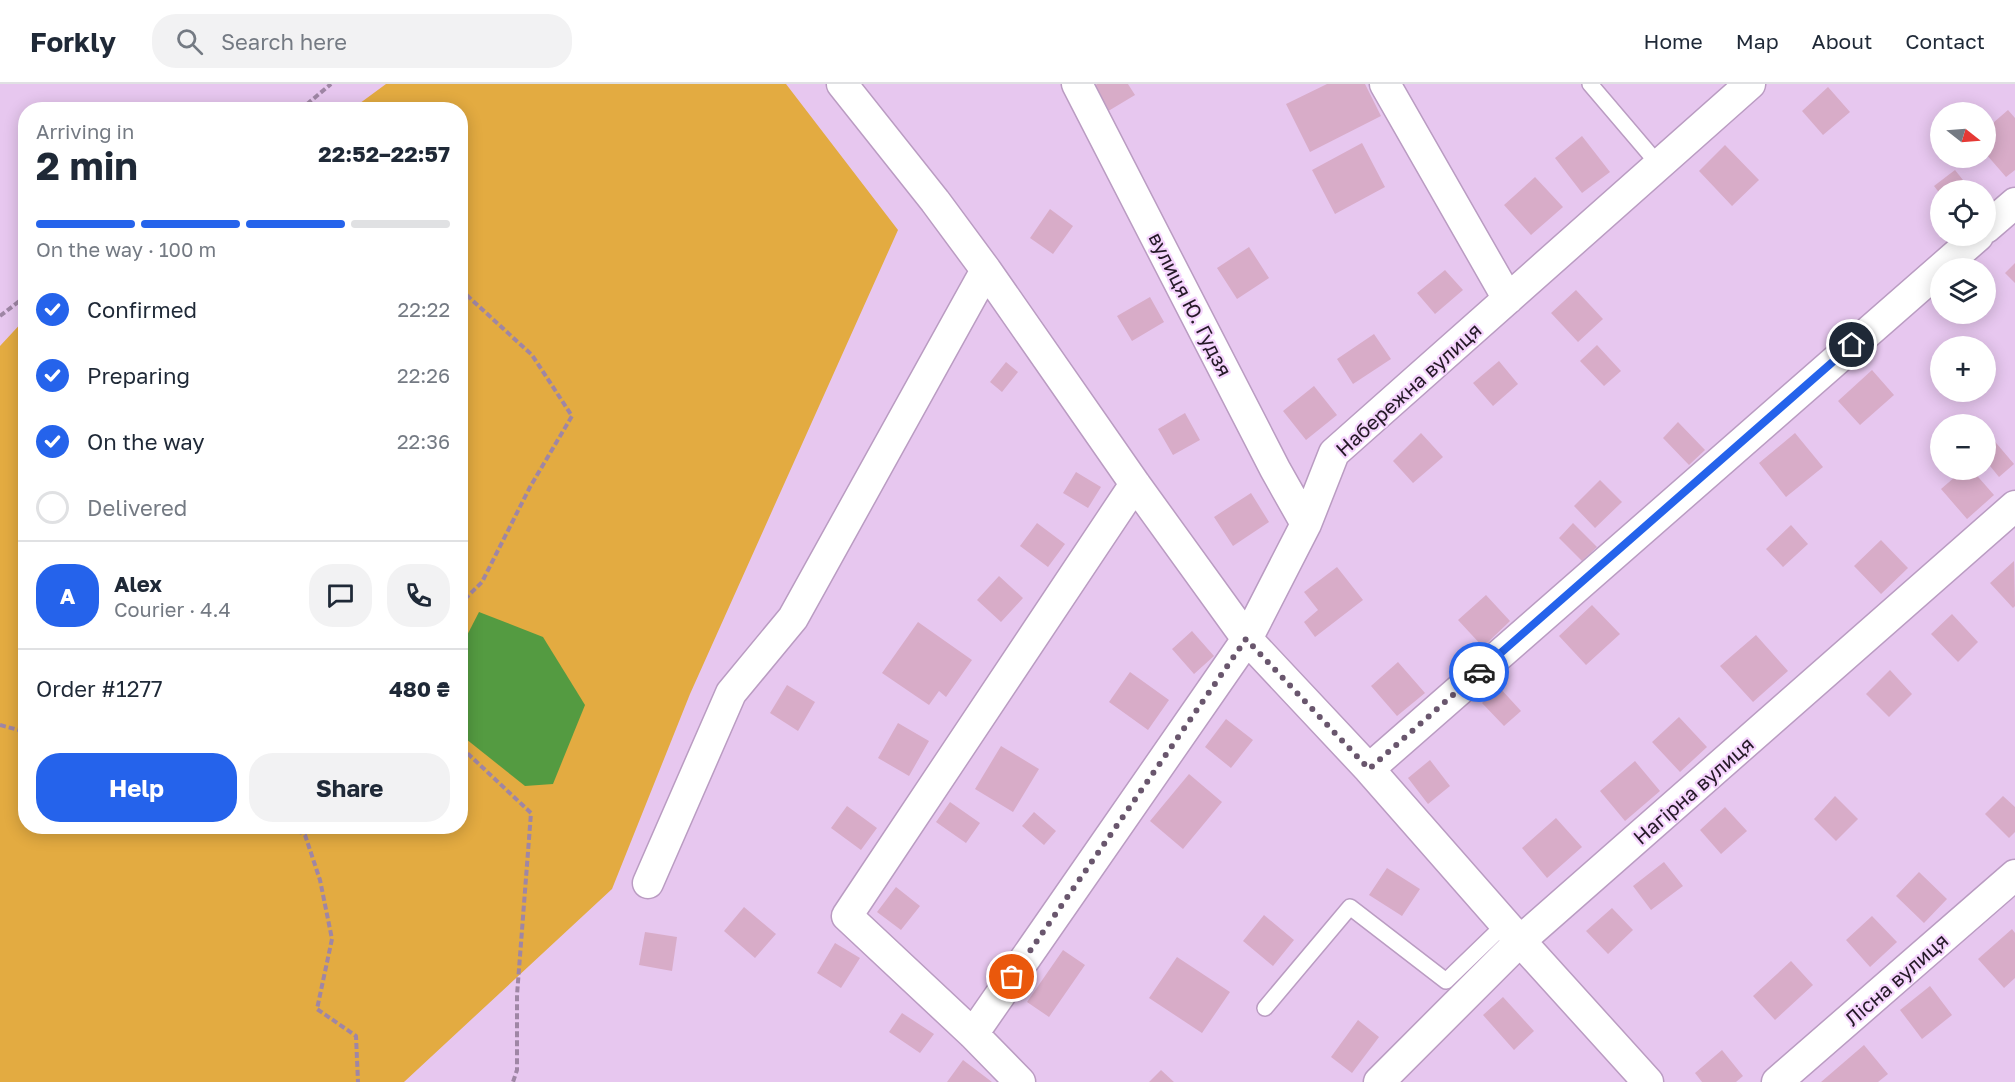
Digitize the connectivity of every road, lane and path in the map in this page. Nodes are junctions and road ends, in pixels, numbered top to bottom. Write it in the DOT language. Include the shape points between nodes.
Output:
graph roads {
  1 [pos="331,84"];
  2 [pos="842,84"];
  3 [pos="1077,84"];
  4 [pos="1384,84"];
  5 [pos="1590,84"];
  6 [pos="1750,84"];
  7 [pos="310,102"];
  8 [pos="1659,165"];
  9 [pos="2015,203"];
  10 [pos="1996,219"];
  11 [pos="1967,246"];
  12 [pos="986,270"];
  13 [pos="468,296"];
  14 [pos="1508,299"];
  15 [pos="18,302"];
  16 [pos="0,316"];
  17 [pos="1135,484"];
  18 [pos="2015,506"];
  19 [pos="1306,524"];
  20 [pos="468,596"];
  21 [pos="1246,639"];
  22 [pos="0,725"];
  23 [pos="18,730"];
  24 [pos="468,754"];
  25 [pos="1369,769"];
  26 [pos="303,834"];
  27 [pos="2015,875"];
  28 [pos="648,883"];
  29 [pos="1513,933"];
  30 [pos="1265,1008"];
  31 [pos="973,1034"];
  32 [pos="358,1082"];
  33 [pos="513,1082"];
  34 [pos="1020,1082"];
  35 [pos="1379,1082"];
  36 [pos="1648,1082"];
  37 [pos="1777,1082"];
  1 -- 7 [label="path"];
  2 -- 12 [label="street"];
  3 -- 19 [label="street, вулиця Ю. Гудзя"];
  4 -- 14 [label="street"];
  5 -- 8 [label="lane"];
  6 -- 8 [label="street, Набережна вулиця"];
  8 -- 14 [label="street, Набережна вулиця"];
  9 -- 10 [label="street"];
  11 -- 25 [label="street"];
  12 -- 17 [label="street"];
  12 -- 28 [label="street" via="793,618 731,693"];
  13 -- 20 [label="path" via="532,355 572,416 530,487 482,582"];
  14 -- 19 [label="street, Набережна вулиця" via="1334,453"];
  15 -- 16 [label="path"];
  17 -- 21 [label="street"];
  17 -- 31 [label="street" via="847,916"];
  18 -- 29 [label="street, Нагірна вулиця"];
  19 -- 21 [label="street, Набережна вулиця"];
  21 -- 25 [label="street"];
  21 -- 31 [label="street, Набережна вулиця"];
  22 -- 23 [label="path"];
  24 -- 33 [label="path" via="531,813 516,995 517,1070"];
  25 -- 29 [label="street"];
  26 -- 32 [label="path" via="320,880 332,939 317,1009 356,1036"];
  27 -- 37 [label="street, Лісна вулиця"];
  29 -- 30 [label="lane" via="1446,981 1350,907"];
  29 -- 35 [label="street, Нагірна вулиця"];
  29 -- 36 [label="street"];
  31 -- 34 [label="street"];
}
